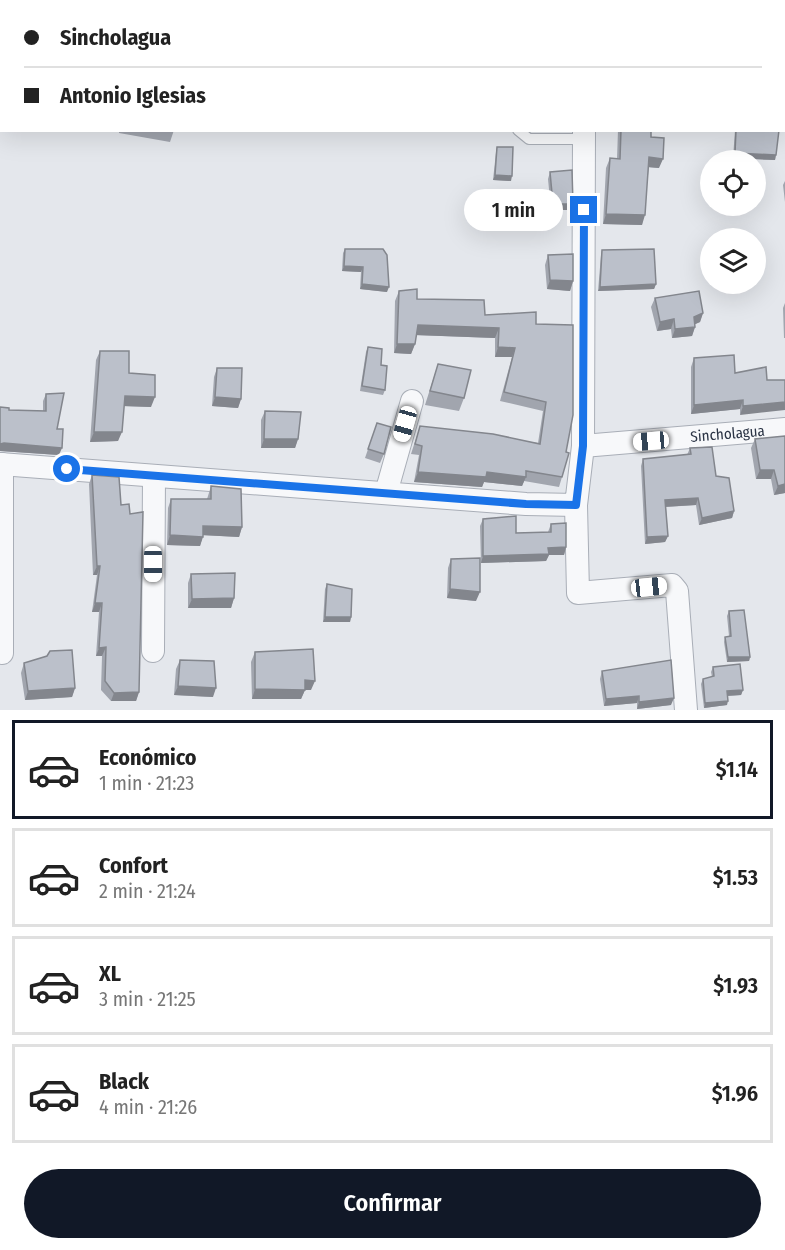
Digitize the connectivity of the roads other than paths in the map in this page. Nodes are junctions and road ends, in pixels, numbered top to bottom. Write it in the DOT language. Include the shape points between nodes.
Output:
graph roads {
  1 [pos="520,132"];
  2 [pos="584,135"];
  3 [pos="412,401"];
  4 [pos="785,429"];
  5 [pos="583,446"];
  6 [pos="1,464"];
  7 [pos="154,476"];
  8 [pos="386,493"];
  9 [pos="576,505"];
  10 [pos="153,651"];
  11 [pos="2,653"];
  12 [pos="686,710"];
  1 -- 2 [label="lane" via="529,139"];
  2 -- 5 [label="street"];
  3 -- 8 [label="street"];
  4 -- 5 [label="street, Sincholagua"];
  5 -- 9 [label="street"];
  6 -- 7 [label="street"];
  6 -- 11 [label="street"];
  7 -- 8 [label="street"];
  7 -- 10 [label="street"];
  8 -- 9 [label="street"];
  9 -- 12 [label="street" via="578,593 672,585 677,591"];
}
